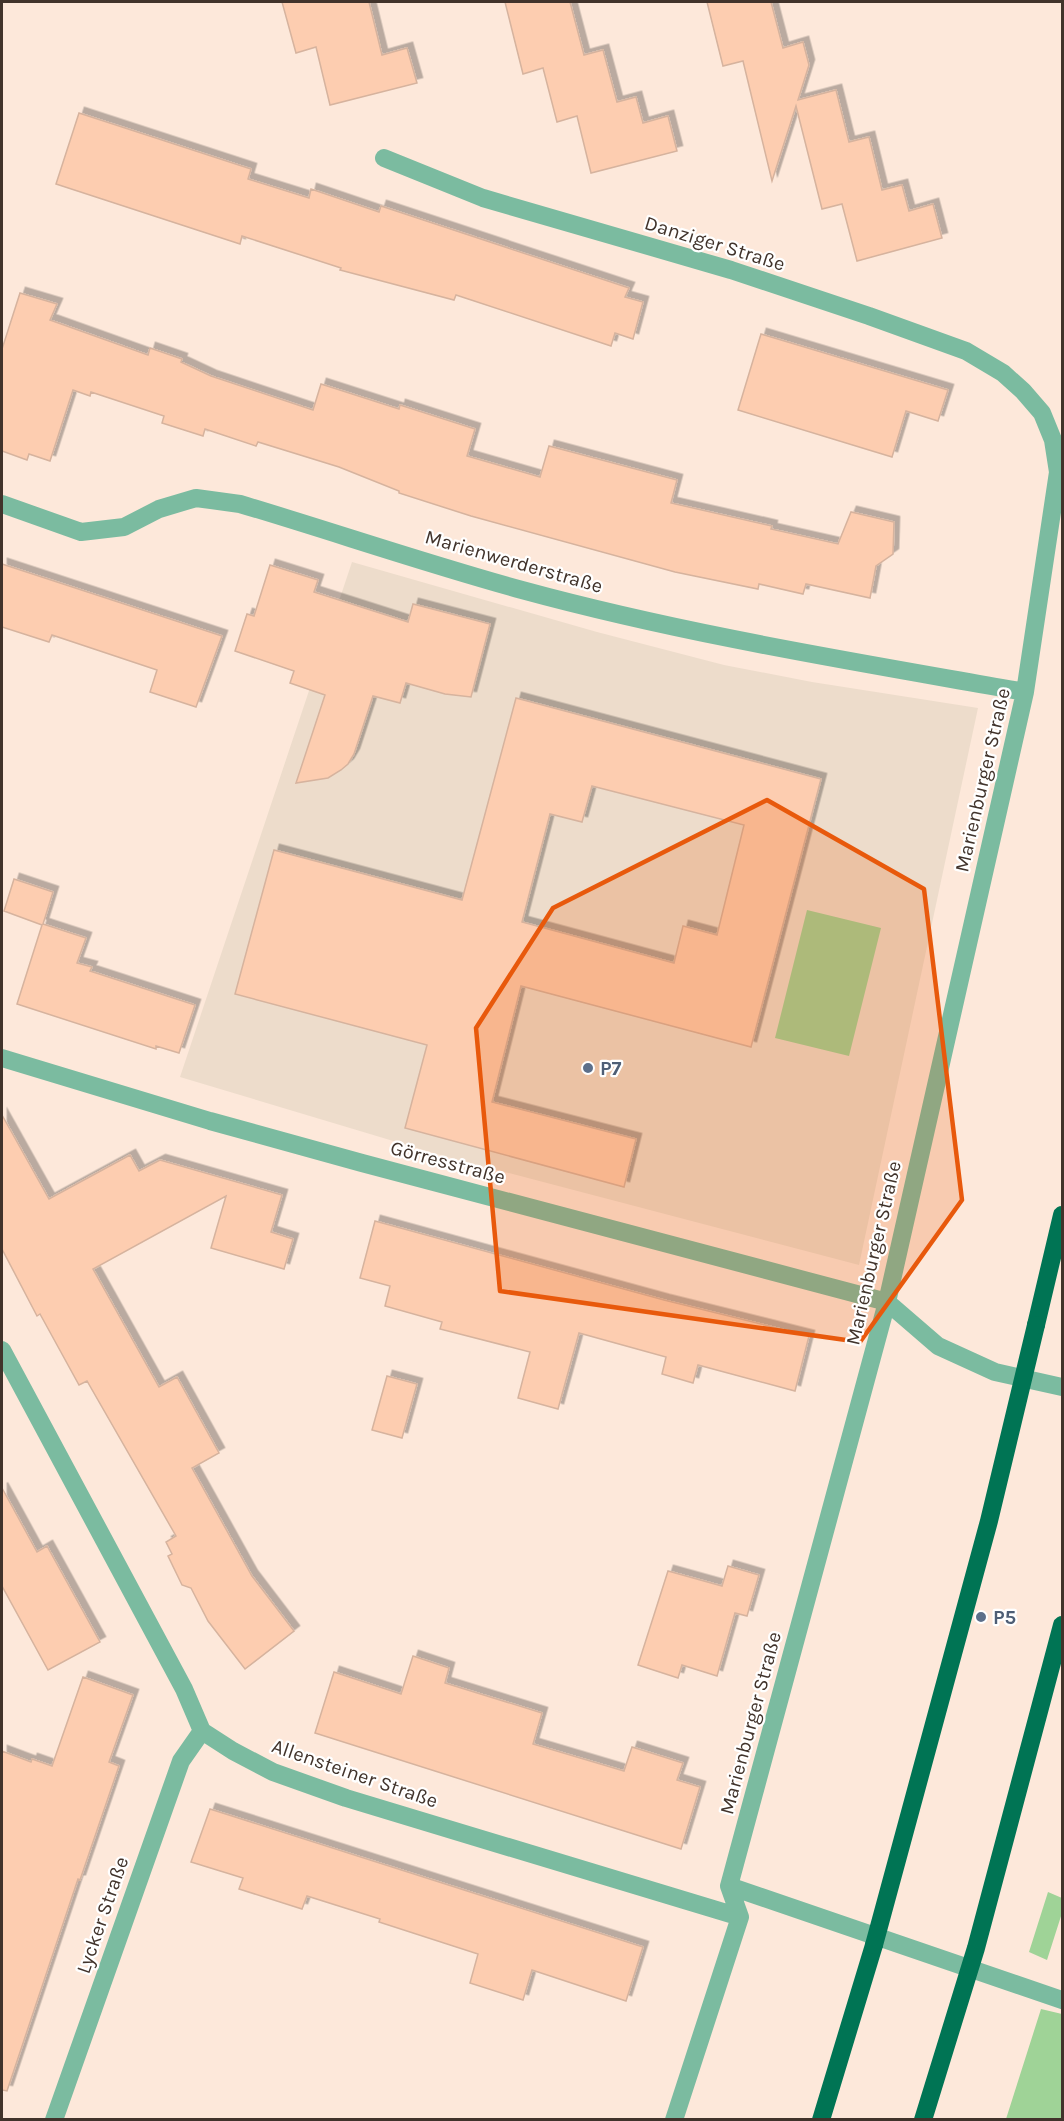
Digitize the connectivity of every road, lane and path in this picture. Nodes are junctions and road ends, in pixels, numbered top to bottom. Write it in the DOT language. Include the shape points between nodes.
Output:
graph roads {
  1 [pos="384,158"];
  2 [pos="1023,391"];
  3 [pos="2,504"];
  4 [pos="1025,692"];
  5 [pos="2,1058"];
  6 [pos="1062,1215"];
  7 [pos="886,1302"];
  8 [pos="2,1350"];
  9 [pos="1062,1387"];
  10 [pos="1062,1624"];
  11 [pos="202,1731"];
  12 [pos="729,1886"];
  13 [pos="740,1917"];
  14 [pos="1062,2000"];
  15 [pos="54,2120"];
  16 [pos="674,2120"];
  17 [pos="821,2120"];
  18 [pos="923,2120"];
  1 -- 2 [label="street, Danziger Straße" via="483,198 731,270 966,351 1003,373"];
  2 -- 4 [label="street, Marienburger Straße" via="1042,413 1053,440 1058,472"];
  3 -- 4 [label="street, Marienwerderstraße" via="81,532 124,526 159,509 196,498 240,504 522,590 666,625"];
  4 -- 7 [label="street, Marienburger Straße"];
  5 -- 7 [label="street, Görresstraße" via="362,1163"];
  6 -- 17 [label="highway, bridge" via="989,1521 877,1934"];
  7 -- 9 [label="street" via="938,1346 995,1372"];
  7 -- 12 [label="street, Marienburger Straße"];
  8 -- 11 [label="street" via="184,1689"];
  10 -- 18 [label="highway, bridge" via="976,1948"];
  11 -- 13 [label="street, Allensteiner Straße" via="273,1772 325,1790"];
  11 -- 15 [label="street, Lycker Straße" via="181,1761"];
  12 -- 13 [label="street"];
  12 -- 14 [label="street"];
  13 -- 16 [label="street"];
}
